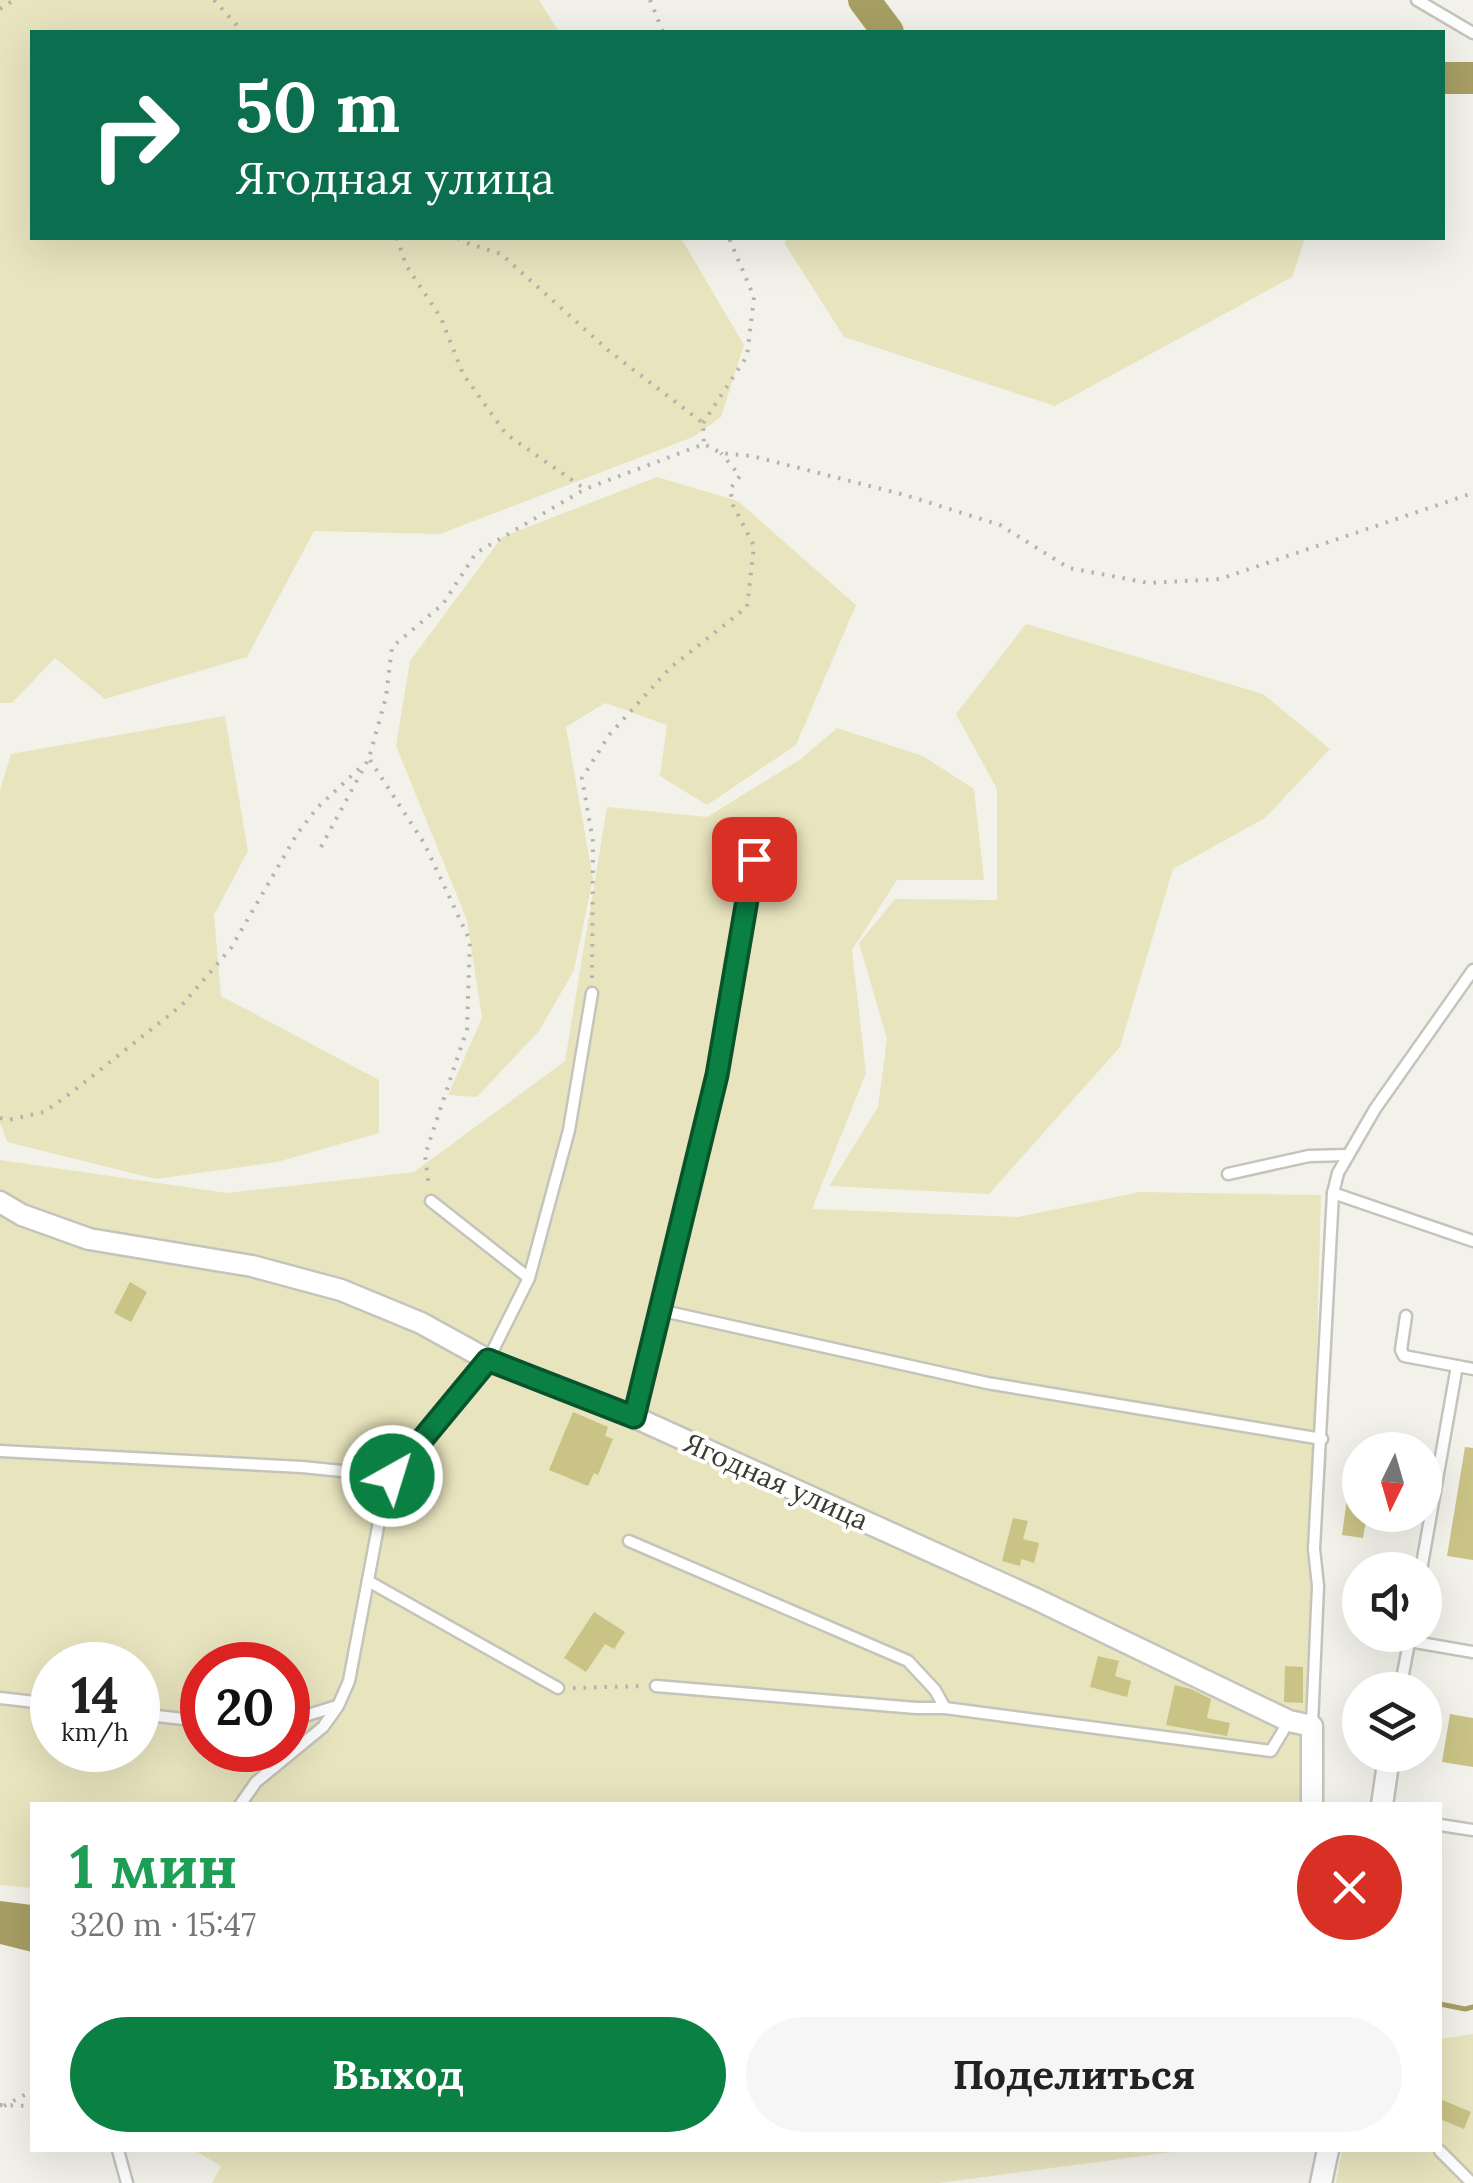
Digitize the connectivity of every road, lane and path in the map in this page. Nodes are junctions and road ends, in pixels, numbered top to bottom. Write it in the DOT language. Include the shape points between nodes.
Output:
graph roads {
  1 [pos="14,0"];
  2 [pos="214,0"];
  3 [pos="650,0"];
  4 [pos="1417,0"];
  5 [pos="0,9"];
  6 [pos="242,30"];
  7 [pos="661,30"];
  8 [pos="1473,32"];
  9 [pos="398,240"];
  10 [pos="461,240"];
  11 [pos="729,240"];
  12 [pos="702,423"];
  13 [pos="704,444"];
  14 [pos="720,452"];
  15 [pos="585,490"];
  16 [pos="1473,494"];
  17 [pos="369,758"];
  18 [pos="321,847"];
  19 [pos="754,859"];
  20 [pos="1473,970"];
  21 [pos="592,993"];
  22 [pos="0,1118"];
  23 [pos="1348,1154"];
  24 [pos="1228,1174"];
  25 [pos="1333,1192"];
  26 [pos="0,1202"];
  27 [pos="432,1202"];
  28 [pos="1473,1241"];
  29 [pos="529,1278"];
  30 [pos="659,1310"];
  31 [pos="1406,1316"];
  32 [pos="488,1360"];
  33 [pos="1457,1366"];
  34 [pos="1473,1369"];
  35 [pos="634,1417"];
  36 [pos="1322,1438"];
  37 [pos="0,1451"];
  38 [pos="392,1476"];
  39 [pos="629,1540"];
  40 [pos="1425,1552"];
  41 [pos="368,1581"];
  42 [pos="1442,1645"];
  43 [pos="1473,1652"];
  44 [pos="656,1686"];
  45 [pos="558,1688"];
  46 [pos="0,1698"];
  47 [pos="30,1701"];
  48 [pos="338,1706"];
  49 [pos="944,1708"];
  50 [pos="310,1714"];
  51 [pos="1289,1721"];
  52 [pos="1312,1726"];
  53 [pos="1387,1772"];
  54 [pos="242,1802"];
  55 [pos="1312,1802"];
  56 [pos="1382,1802"];
  57 [pos="1442,1825"];
  58 [pos="1473,1830"];
  59 [pos="30,2092"];
  60 [pos="2,2106"];
  61 [pos="30,2106"];
  62 [pos="119,2152"];
  63 [pos="1328,2152"];
  64 [pos="1441,2152"];
  65 [pos="127,2183"];
  66 [pos="1321,2183"];
  67 [pos="1472,2183"];
  1 -- 5 [label="path"];
  2 -- 6 [label="path"];
  3 -- 7 [label="path"];
  4 -- 8 [label="lane"];
  9 -- 15 [label="path" via="463,374 506,434"];
  10 -- 12 [label="path" via="501,254"];
  11 -- 12 [label="path" via="754,297 748,356"];
  12 -- 13 [label="path"];
  13 -- 14 [label="path"];
  13 -- 15 [label="path"];
  14 -- 16 [label="path" via="1000,524 1069,568 1148,583 1220,579"];
  14 -- 21 [label="path" via="740,476 730,489 733,505 754,546 747,607 670,668 610,734 582,778 594,842"];
  15 -- 17 [label="path" via="476,553 443,604 392,646"];
  17 -- 18 [label="path"];
  17 -- 22 [label="path" via="297,834 231,948 182,1005 44,1112"];
  17 -- 27 [label="path" via="424,843 470,941 467,1029 425,1155"];
  19 -- 30 [label="lane" via="717,1075"];
  20 -- 23 [label="lane"];
  21 -- 29 [label="lane" via="569,1130"];
  23 -- 24 [label="lane"];
  23 -- 25 [label="lane"];
  25 -- 28 [label="lane"];
  25 -- 36 [label="lane"];
  26 -- 32 [label="street, Ягодная улица" via="89,1239 252,1266 341,1290"];
  27 -- 29 [label="lane"];
  29 -- 32 [label="lane"];
  30 -- 35 [label="lane"];
  30 -- 36 [label="lane" via="986,1384"];
  31 -- 33 [label="lane" via="1404,1356"];
  32 -- 35 [label="street, Ягодная улица"];
  32 -- 38 [label="lane"];
  33 -- 34 [label="lane"];
  33 -- 40 [label="lane"];
  35 -- 51 [label="street, Ягодная улица" via="1036,1598"];
  36 -- 52 [label="lane"];
  37 -- 38 [label="lane"];
  38 -- 41 [label="lane"];
  39 -- 49 [label="lane" via="908,1661"];
  41 -- 45 [label="lane"];
  41 -- 48 [label="lane"];
  42 -- 43 [label="lane"];
  44 -- 45 [label="path"];
  44 -- 49 [label="lane"];
  46 -- 47 [label="lane"];
  48 -- 50 [label="lane"];
  48 -- 54 [label="lane"];
  49 -- 51 [label="lane" via="1270,1751"];
  51 -- 52 [label="street, Ягодная улица"];
  52 -- 55 [label="street"];
  53 -- 56 [label="street"];
  57 -- 58 [label="lane"];
  59 -- 60 [label="path"];
  60 -- 61 [label="path"];
  62 -- 65 [label="lane"];
  63 -- 66 [label="street"];
  64 -- 67 [label="lane"];
}
